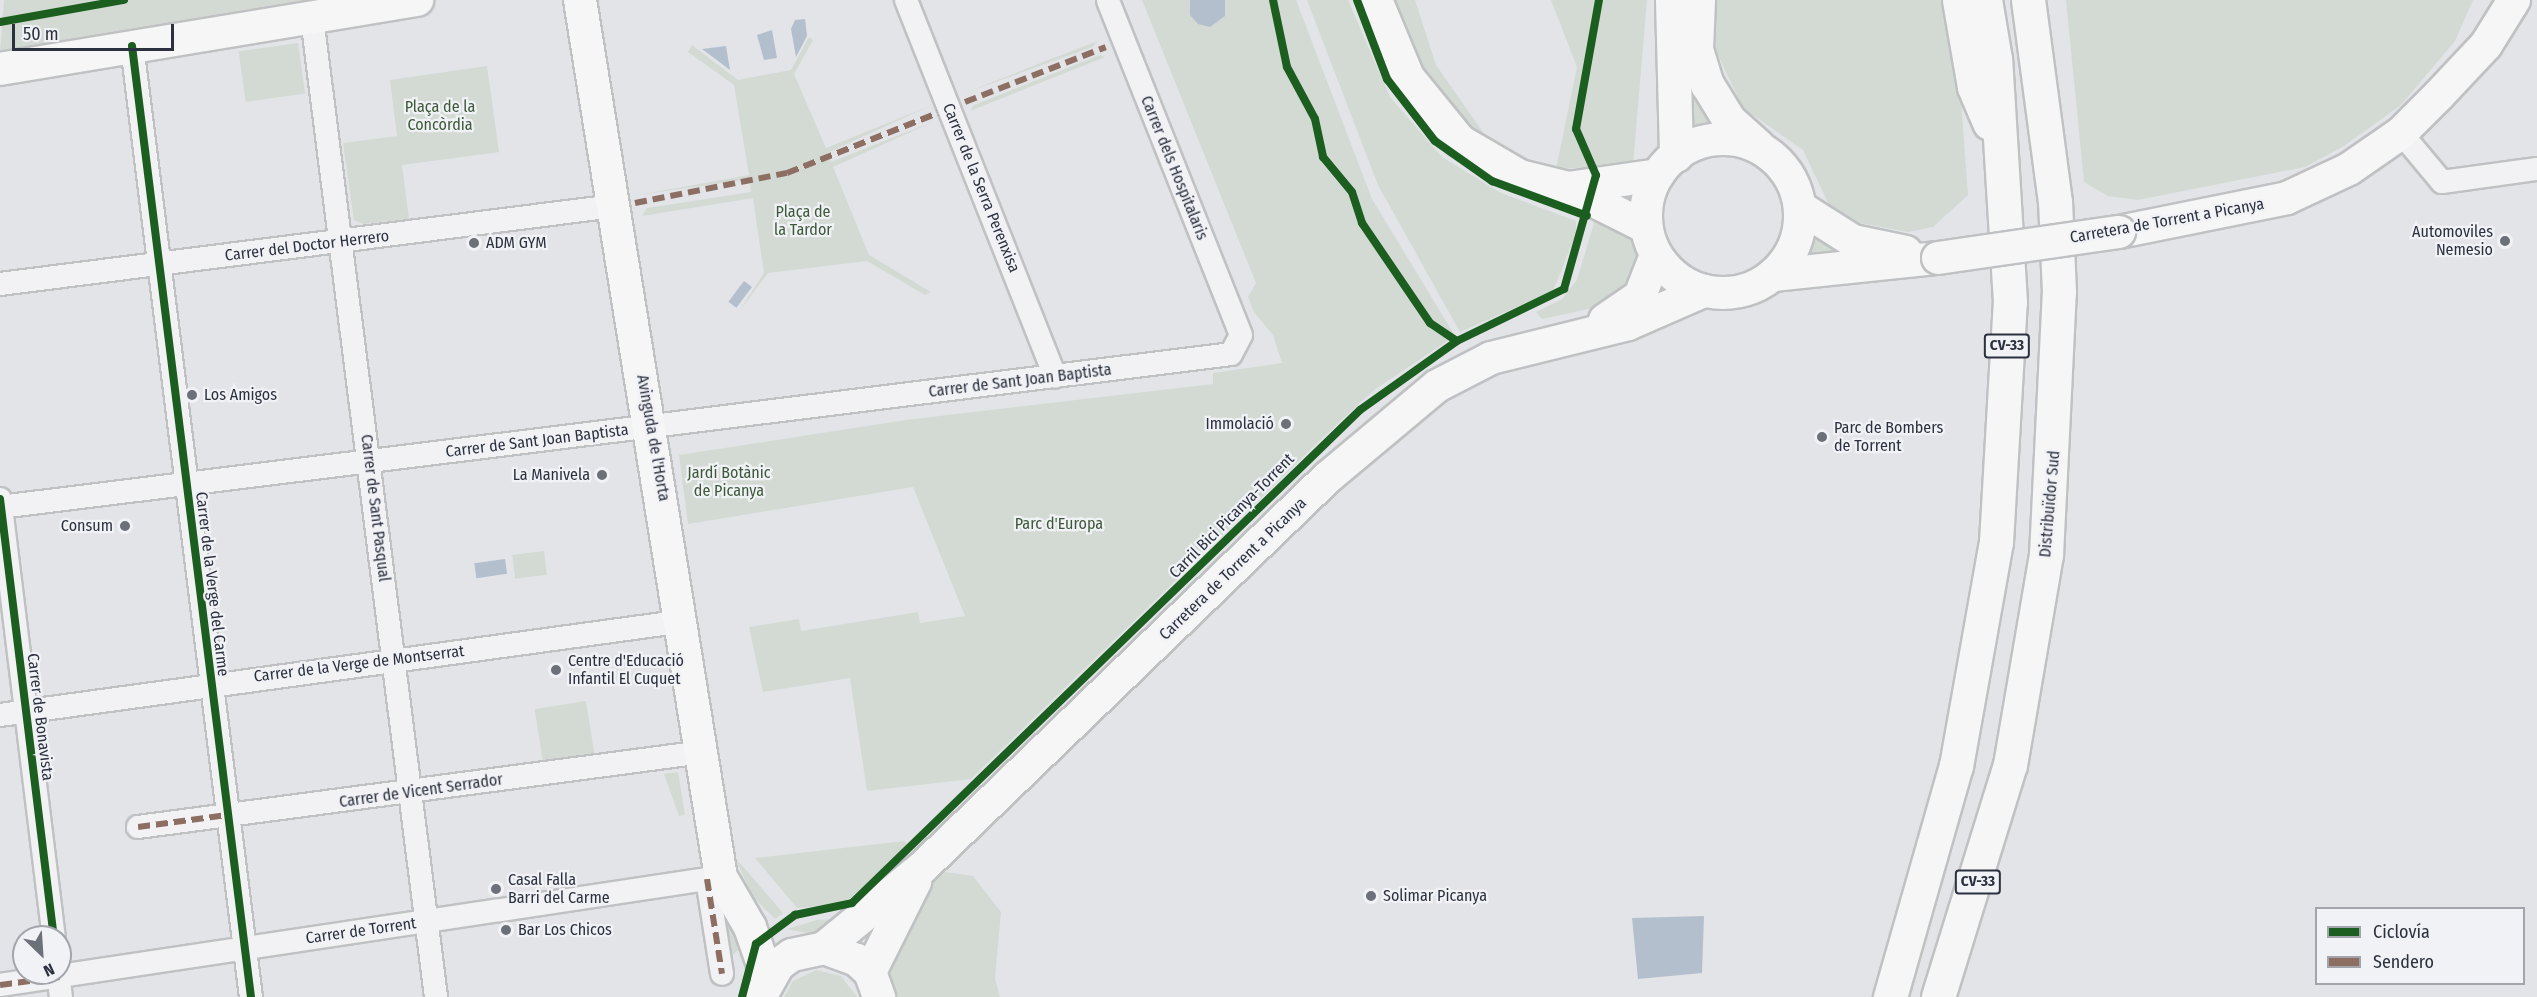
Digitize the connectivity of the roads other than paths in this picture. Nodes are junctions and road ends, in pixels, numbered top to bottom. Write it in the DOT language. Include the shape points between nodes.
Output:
graph roads {
  1 [pos="417,0"];
  2 [pos="580,0"];
  3 [pos="906,0"];
  4 [pos="1108,0"];
  5 [pos="1376,0"];
  6 [pos="1672,0"];
  7 [pos="1698,0"];
  8 [pos="1959,0"];
  9 [pos="1985,0"];
  10 [pos="2028,0"];
  11 [pos="2052,0"];
  12 [pos="2501,0"];
  13 [pos="2514,0"];
  14 [pos="312,18"];
  15 [pos="2486,45"];
  16 [pos="132,46"];
  17 [pos="0,69"];
  18 [pos="2401,132"];
  19 [pos="1758,146"];
  20 [pos="2001,151"];
  21 [pos="1667,164"];
  22 [pos="2537,169"];
  23 [pos="1568,188"];
  24 [pos="2055,202"];
  25 [pos="614,206"];
  26 [pos="1801,208"];
  27 [pos="341,241"];
  28 [pos="1651,241"];
  29 [pos="1938,258"];
  30 [pos="158,265"];
  31 [pos="1773,275"];
  32 [pos="0,284"];
  33 [pos="1704,291"];
  34 [pos="1241,335"];
  35 [pos="1582,335"];
  36 [pos="1055,377"];
  37 [pos="650,426"];
  38 [pos="370,462"];
  39 [pos="185,484"];
  40 [pos="0,499"];
  41 [pos="0,506"];
  42 [pos="684,621"];
  43 [pos="394,659"];
  44 [pos="211,683"];
  45 [pos="25,710"];
  46 [pos="0,715"];
  47 [pos="703,752"];
  48 [pos="410,793"];
  49 [pos="227,815"];
  50 [pos="138,826"];
  51 [pos="923,867"];
  52 [pos="714,878"];
  53 [pos="427,922"];
  54 [pos="52,925"];
  55 [pos="245,947"];
  56 [pos="816,948"];
  57 [pos="722,974"];
  58 [pos="72,980"];
  59 [pos="874,985"];
  60 [pos="763,991"];
  61 [pos="251,997"];
  62 [pos="436,997"];
  63 [pos="1890,997"];
  64 [pos="1938,997"];
  1 -- 14 [label="street"];
  2 -- 25 [label="street, Avinguda de l'Horta"];
  3 -- 36 [label="street, Carrer de la Serra Perenxisa"];
  4 -- 34 [label="street, Carrer dels Hospitalaris"];
  5 -- 23 [label="street" via="1408,77 1460,141 1520,176"];
  6 -- 21 [label="highway"];
  7 -- 19 [label="highway" via="1696,49 1707,84 1729,120"];
  8 -- 20 [label="highway" via="1974,87"];
  9 -- 20 [label="highway, CV-33"];
  10 -- 24 [label="highway, Distribuïdor Sud / CV-33"];
  11 -- 24 [label="highway" via="2064,151"];
  12 -- 15 [label="street, Carretera de Torrent a Picanya"];
  13 -- 15 [label="street, Carretera de Torrent a Picanya"];
  14 -- 16 [label="street"];
  14 -- 27 [label="street, Carrer de Sant Pasqual"];
  15 -- 18 [label="street, Carretera de Torrent a Picanya"];
  16 -- 17 [label="street"];
  16 -- 30 [label="street, Carrer de la Verge del Carme"];
  18 -- 22 [label="street" via="2442,182"];
  18 -- 29 [label="street, Carretera de Torrent a Picanya, bridge" via="2349,169 2287,198 2119,232"];
  19 -- 21 [label="street" via="1716,139"];
  19 -- 26 [label="street" via="1794,183"];
  20 -- 63 [label="highway, CV-33" via="2010,302 1996,542 1956,766"];
  21 -- 23 [label="street"];
  21 -- 28 [label="street" via="1650,191"];
  23 -- 28 [label="street"];
  24 -- 64 [label="highway, Distribuïdor Sud / CV-33" via="2056,428 2046,555 2010,765"];
  25 -- 27 [label="street, Carrer del Doctor Herrero"];
  25 -- 37 [label="street, Avinguda de l'Horta"];
  26 -- 29 [label="street, Carretera de Torrent a Picanya" via="1853,241"];
  26 -- 31 [label="street" via="1799,233"];
  27 -- 30 [label="street, Carrer del Doctor Herrero"];
  27 -- 38 [label="street, Carrer de Sant Pasqual"];
  28 -- 33 [label="street" via="1685,284"];
  28 -- 35 [label="street, Carretera de Torrent a Picanya" via="1640,296"];
  29 -- 31 [label="street, Carretera de Torrent a Picanya"];
  30 -- 32 [label="street, Carrer del Doctor Herrero"];
  30 -- 39 [label="street, Carrer de la Verge del Carme"];
  31 -- 33 [label="street" via="1752,288"];
  33 -- 35 [label="street, Carretera de Torrent a Picanya" via="1628,324"];
  34 -- 36 [label="street, Carrer de Sant Joan Baptista" via="1231,354"];
  35 -- 51 [label="street, Carretera de Torrent a Picanya" via="1491,358 1437,386 1327,478"];
  36 -- 37 [label="street, Carrer de Sant Joan Baptista"];
  37 -- 38 [label="street, Carrer de Sant Joan Baptista"];
  37 -- 42 [label="street, Avinguda de l'Horta"];
  38 -- 39 [label="street, Carrer de Sant Joan Baptista"];
  38 -- 43 [label="street, Carrer de Sant Pasqual"];
  39 -- 41 [label="street, Carrer de Sant Joan Baptista"];
  39 -- 44 [label="street, Carrer de la Verge del Carme"];
  40 -- 41 [label="street, Carrer de Bonavista"];
  41 -- 45 [label="street, Carrer de Bonavista"];
  42 -- 43 [label="street, Carrer de la Verge de Montserrat"];
  42 -- 47 [label="street, Avinguda de l'Horta"];
  43 -- 44 [label="street, Carrer de la Verge de Montserrat"];
  43 -- 48 [label="street, Carrer de Sant Pasqual"];
  44 -- 45 [label="street, Carrer de la Verge de Montserrat"];
  44 -- 49 [label="street, Carrer de la Verge del Carme"];
  45 -- 46 [label="street, Carrer de la Verge de Montserrat"];
  45 -- 54 [label="street, Carrer de Bonavista"];
  47 -- 48 [label="street, Carrer de Vicent Serrador"];
  47 -- 52 [label="street, Avinguda de l'Horta"];
  48 -- 49 [label="street, Carrer de Vicent Serrador"];
  48 -- 53 [label="street, Carrer de Sant Pasqual"];
  49 -- 50 [label="street, Carrer de Vicent Serrador"];
  49 -- 55 [label="street, Carrer de la Verge del Carme"];
  51 -- 56 [label="street"];
  51 -- 59 [label="street"];
  52 -- 53 [label="street, Carrer de Torrent"];
  52 -- 56 [label="street" via="771,931"];
  52 -- 57 [label="street, Avinguda de l'Horta"];
  52 -- 60 [label="street, Avinguda de l'Horta" via="750,927"];
  53 -- 55 [label="street, Carrer de Torrent"];
  53 -- 62 [label="street, Carrer de Sant Pasqual"];
  55 -- 58 [label="street, Carrer de Torrent"];
  55 -- 61 [label="street, Carrer de la Verge del Carme"];
  56 -- 59 [label="street" via="849,955"];
  56 -- 60 [label="street" via="792,955"];
}
